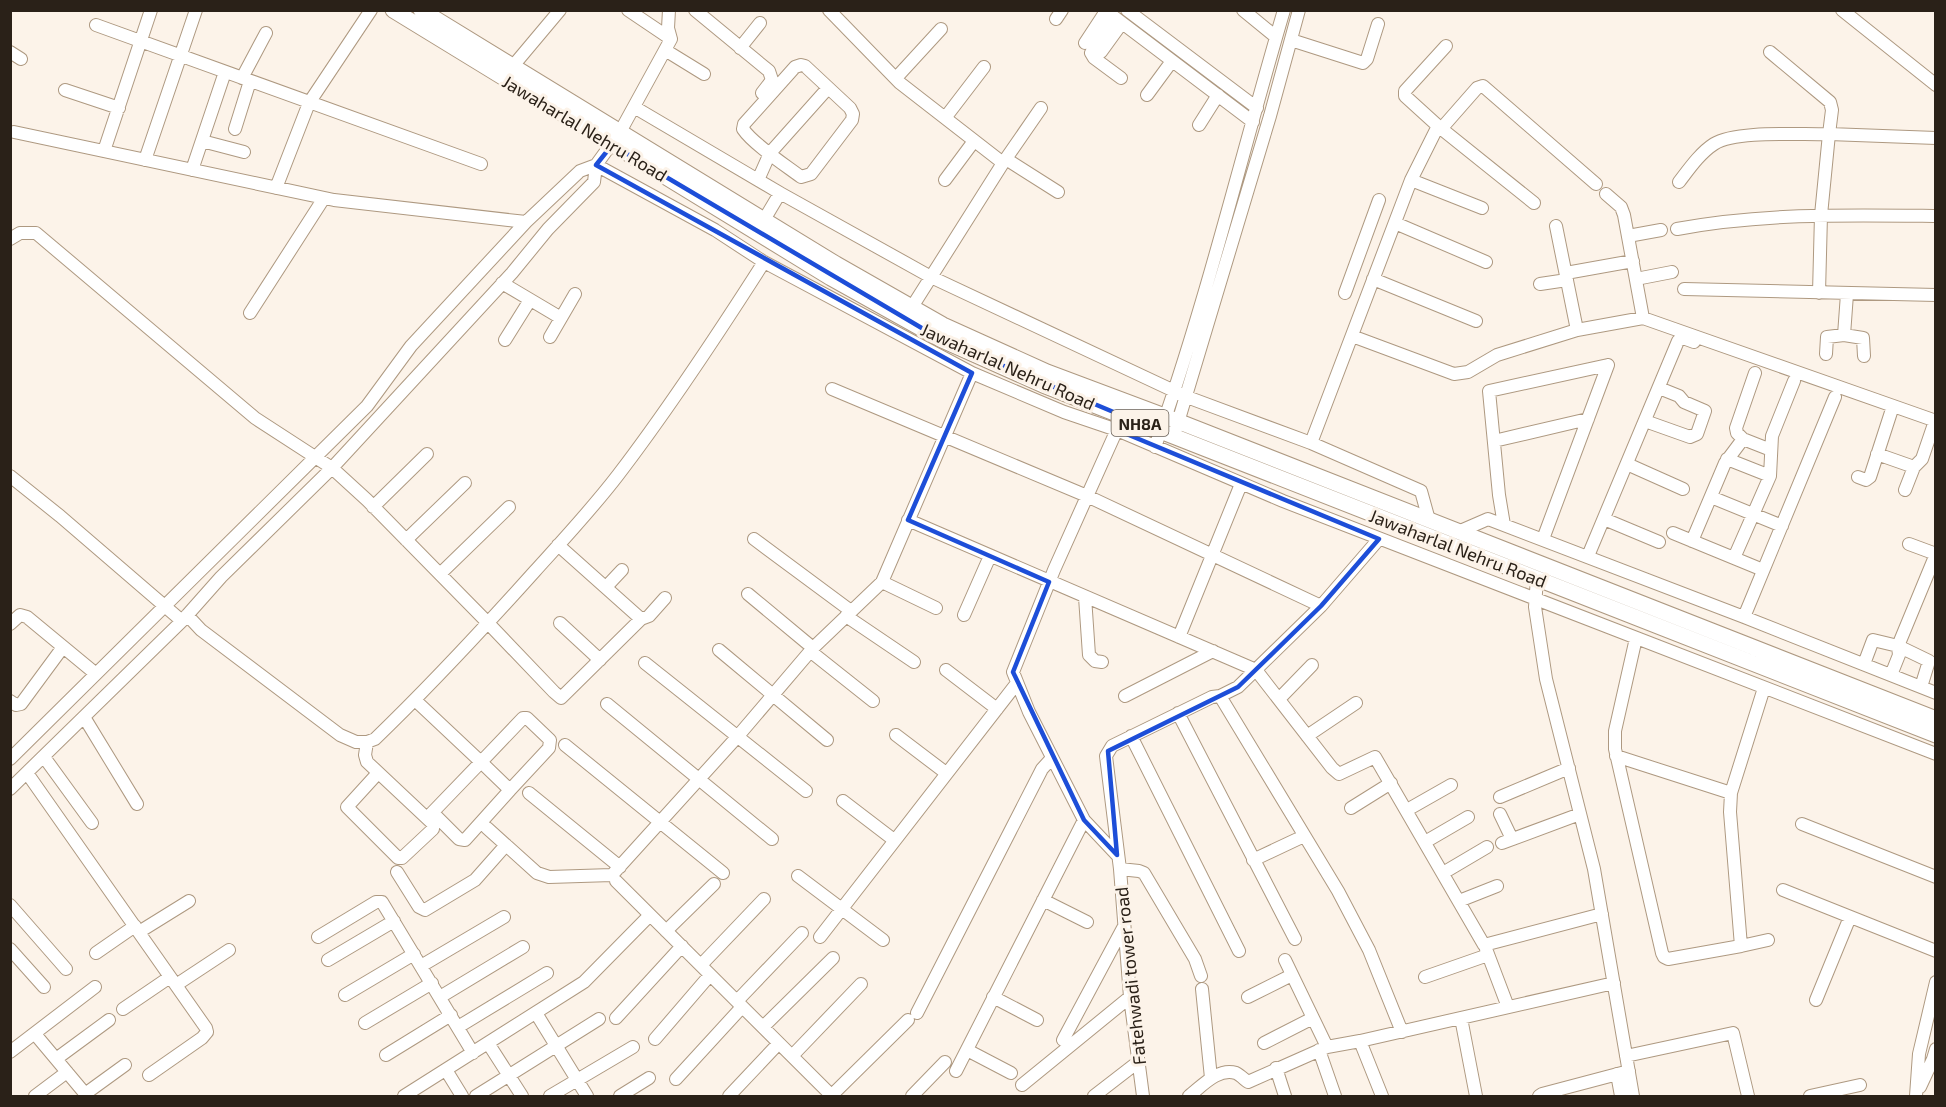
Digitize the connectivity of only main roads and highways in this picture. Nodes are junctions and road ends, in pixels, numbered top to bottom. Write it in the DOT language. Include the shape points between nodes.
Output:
graph roads {
  1 [pos="393,10"];
  2 [pos="421,10"];
  3 [pos="616,139"];
  4 [pos="1170,427"];
  5 [pos="1935,719"];
  6 [pos="1935,735"];
  1 -- 3 [label="main road, Jawaharlal Nehru Road / NH8A"];
  2 -- 3 [label="main road, Jawaharlal Nehru Road / NH8A" via="513,66"];
  3 -- 4 [label="main road, Jawaharlal Nehru Road / NH8A" via="943,325"];
  3 -- 4 [label="main road, Jawaharlal Nehru Road / NH8A" via="831,278 942,340 1120,423"];
  4 -- 5 [label="main road, Jawaharlal Nehru Road / NH8A" via="1429,520"];
  4 -- 6 [label="main road, Jawaharlal Nehru Road / NH8A" via="1537,578"];
}
